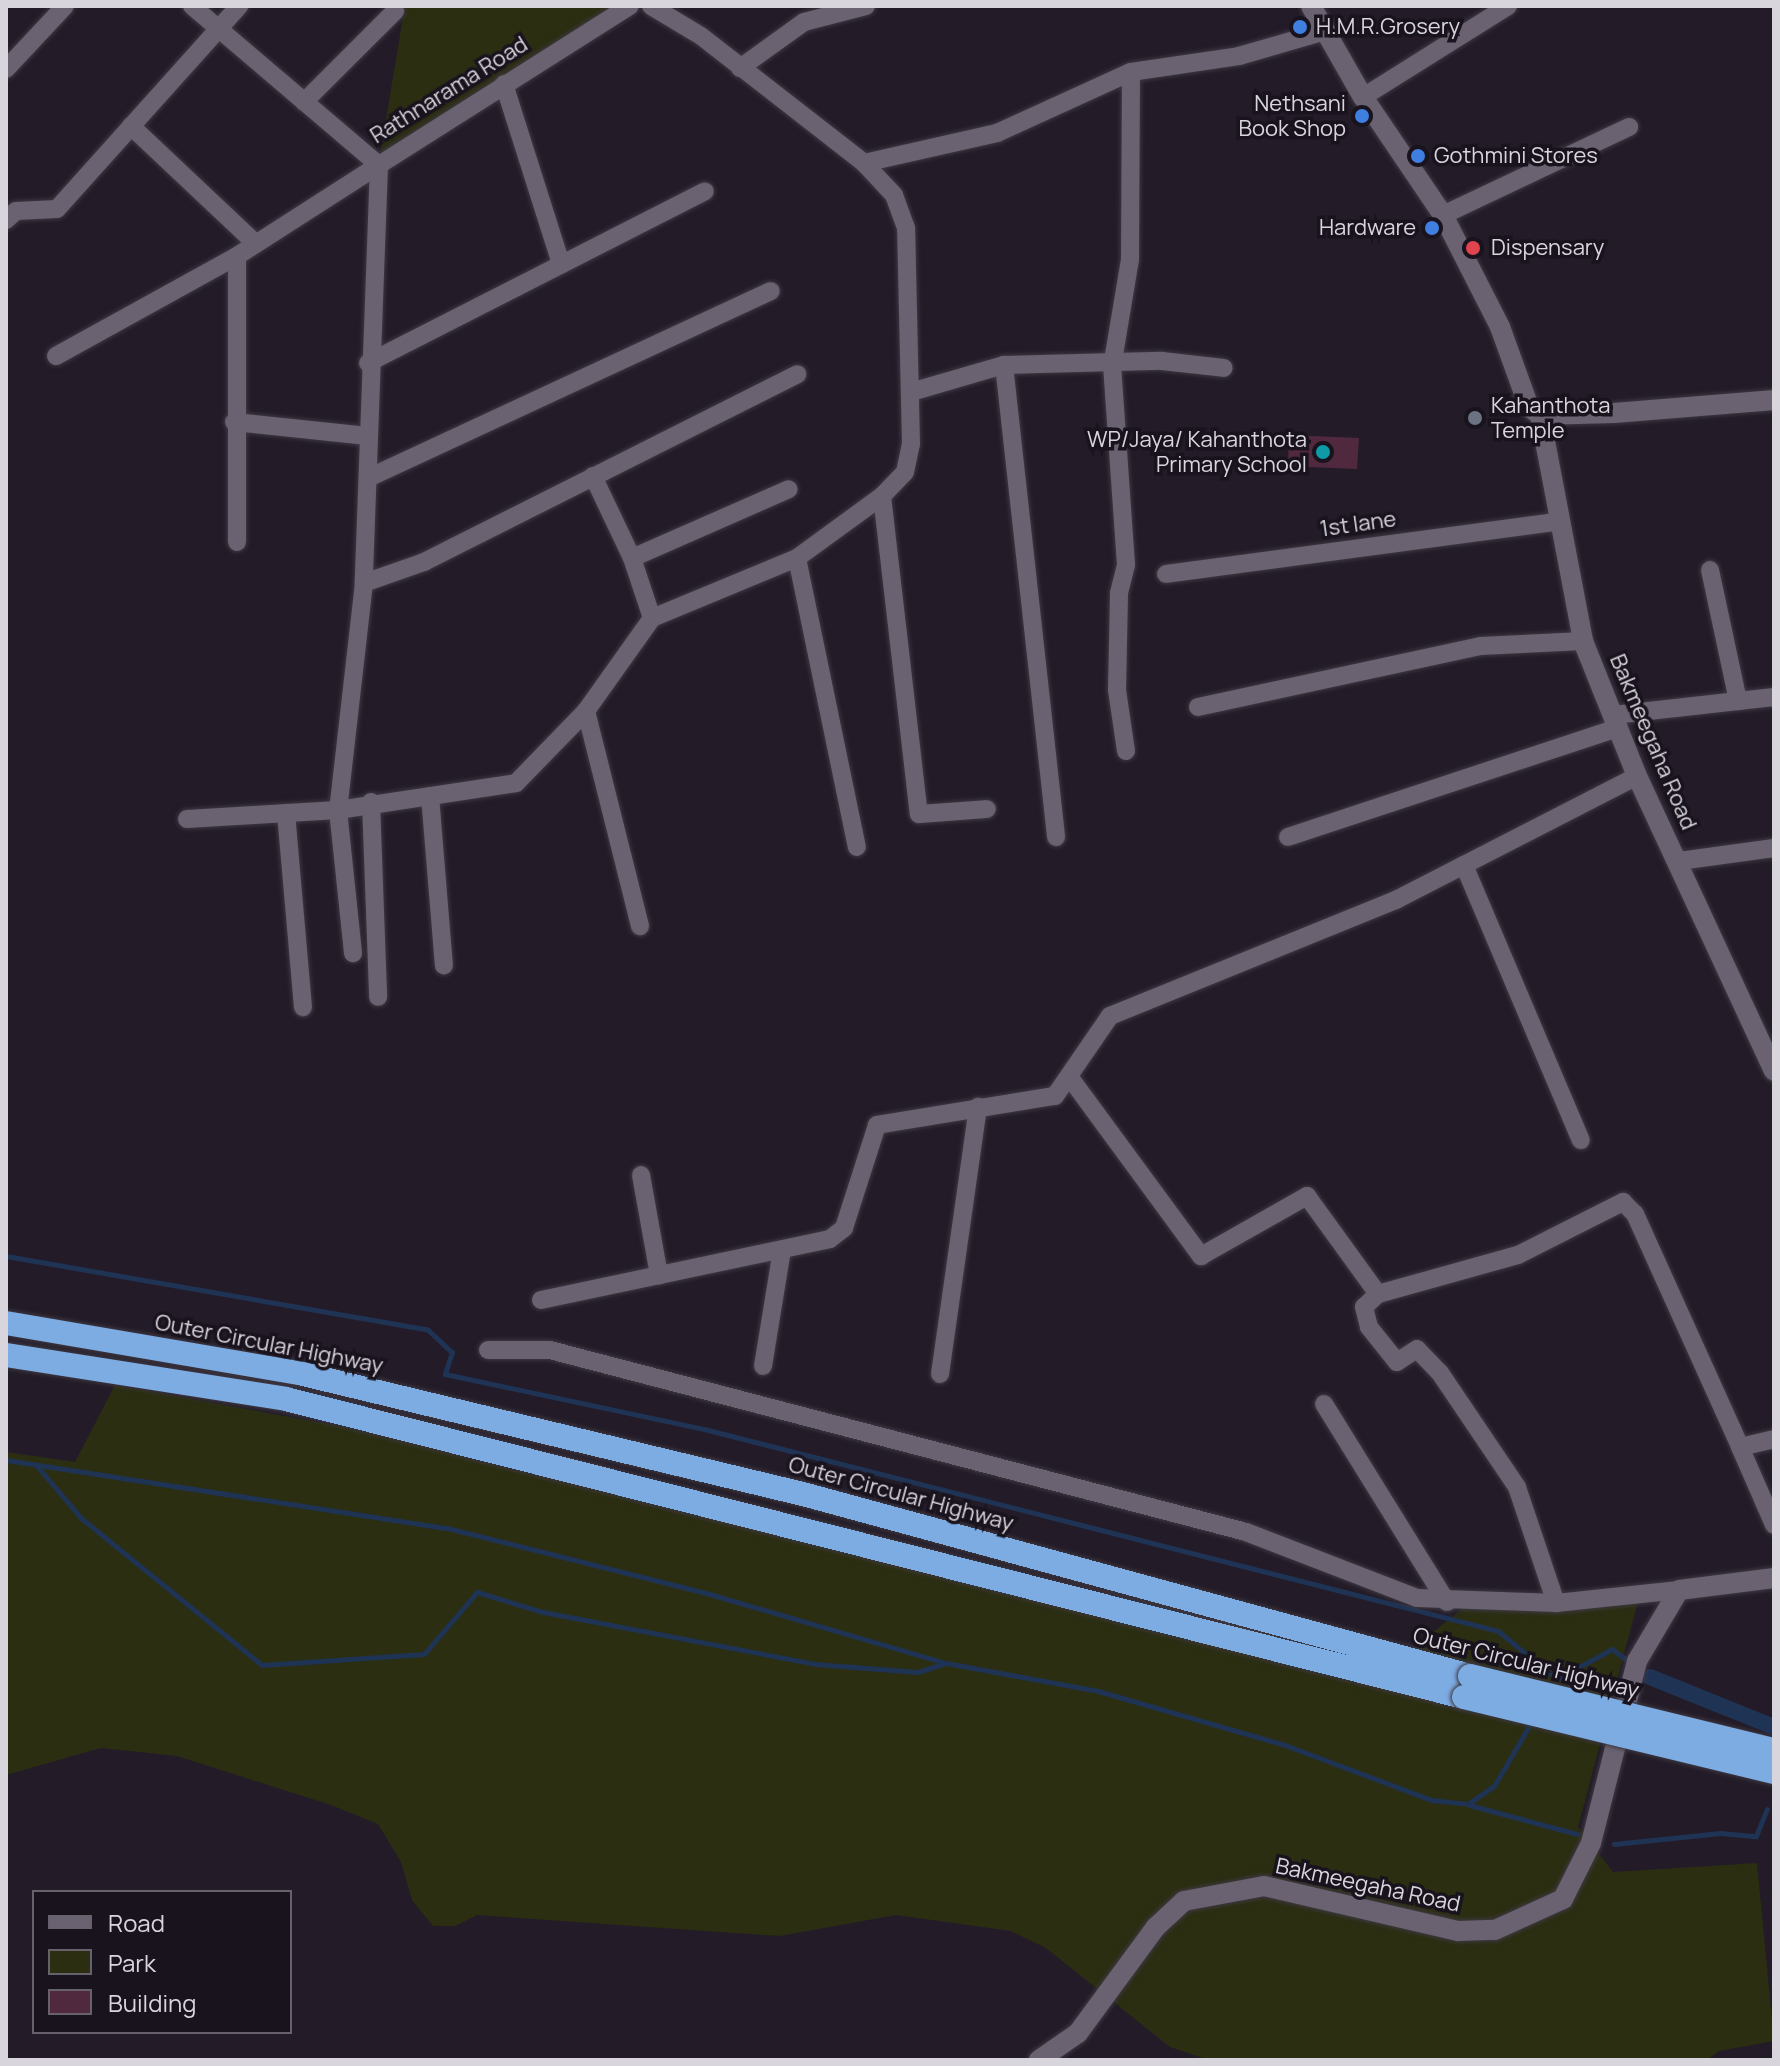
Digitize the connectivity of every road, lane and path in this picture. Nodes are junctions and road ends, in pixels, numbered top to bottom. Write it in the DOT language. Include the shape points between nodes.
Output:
graph roads {
  1 [pos="65,6"];
  2 [pos="192,6"];
  3 [pos="239,6"];
  4 [pos="630,6"];
  5 [pos="651,6"];
  6 [pos="866,6"];
  7 [pos="1311,6"];
  8 [pos="1508,6"];
  9 [pos="395,11"];
  10 [pos="218,28"];
  11 [pos="1322,32"];
  12 [pos="740,68"];
  13 [pos="6,69"];
  14 [pos="1131,72"];
  15 [pos="504,84"];
  16 [pos="1363,97"];
  17 [pos="304,102"];
  18 [pos="131,126"];
  19 [pos="1629,127"];
  20 [pos="864,163"];
  21 [pos="379,165"];
  22 [pos="705,191"];
  23 [pos="1443,215"];
  24 [pos="6,220"];
  25 [pos="254,242"];
  26 [pos="237,256"];
  27 [pos="561,264"];
  28 [pos="771,291"];
  29 [pos="56,356"];
  30 [pos="368,363"];
  31 [pos="1004,365"];
  32 [pos="1112,367"];
  33 [pos="1224,368"];
  34 [pos="797,374"];
  35 [pos="911,392"];
  36 [pos="1774,400"];
  37 [pos="1540,415"];
  38 [pos="234,422"];
  39 [pos="368,436"];
  40 [pos="593,476"];
  41 [pos="368,478"];
  42 [pos="789,489"];
  43 [pos="882,496"];
  44 [pos="1557,522"];
  45 [pos="237,542"];
  46 [pos="632,558"];
  47 [pos="797,558"];
  48 [pos="1710,570"];
  49 [pos="1166,574"];
  50 [pos="364,583"];
  51 [pos="652,618"];
  52 [pos="1583,641"];
  53 [pos="1774,697"];
  54 [pos="1738,701"];
  55 [pos="1198,707"];
  56 [pos="586,711"];
  57 [pos="1615,722"];
  58 [pos="1126,751"];
  59 [pos="1637,776"];
  60 [pos="430,796"];
  61 [pos="371,802"];
  62 [pos="987,809"];
  63 [pos="338,810"];
  64 [pos="286,813"];
  65 [pos="187,819"];
  66 [pos="1056,837"];
  67 [pos="1288,837"];
  68 [pos="857,847"];
  69 [pos="1774,848"];
  70 [pos="1679,861"];
  71 [pos="1464,865"];
  72 [pos="640,926"];
  73 [pos="353,953"];
  74 [pos="444,965"];
  75 [pos="378,997"];
  76 [pos="303,1007"];
  77 [pos="1774,1071"];
  78 [pos="1071,1079"];
  79 [pos="978,1107"];
  80 [pos="1581,1140"];
  81 [pos="641,1175"];
  82 [pos="782,1250"];
  83 [pos="659,1275"];
  84 [pos="1378,1294"];
  85 [pos="541,1300"];
  86 [pos="6,1323"];
  87 [pos="488,1350"];
  88 [pos="6,1355"];
  89 [pos="763,1366"];
  90 [pos="940,1374"];
  91 [pos="1324,1404"];
  92 [pos="1774,1439"];
  93 [pos="1740,1447"];
  94 [pos="1774,1525"];
  95 [pos="1774,1578"];
  96 [pos="1679,1590"];
  97 [pos="1447,1602"];
  98 [pos="1556,1603"];
  99 [pos="1467,1687"];
  100 [pos="1774,1750"];
  101 [pos="1774,1772"];
  102 [pos="1039,2060"];
  1 -- 13 [label="street"];
  2 -- 10 [label="street, Rathnarama Road"];
  3 -- 10 [label="street"];
  4 -- 15 [label="street, Rathnarama Road"];
  5 -- 12 [label="street"];
  6 -- 12 [label="street" via="804,22"];
  7 -- 11 [label="street"];
  8 -- 16 [label="street"];
  9 -- 17 [label="street"];
  10 -- 17 [label="street, Rathnarama Road"];
  10 -- 18 [label="street"];
  11 -- 14 [label="street" via="1239,56"];
  11 -- 16 [label="street"];
  12 -- 20 [label="street"];
  14 -- 20 [label="street" via="997,133"];
  14 -- 32 [label="street" via="1130,260"];
  15 -- 21 [label="street, Rathnarama Road"];
  15 -- 27 [label="street"];
  16 -- 23 [label="street"];
  17 -- 21 [label="street, Rathnarama Road"];
  18 -- 24 [label="street" via="57,209 16,211"];
  18 -- 25 [label="street"];
  19 -- 23 [label="street"];
  20 -- 35 [label="street" via="894,195 906,228"];
  21 -- 25 [label="street"];
  21 -- 30 [label="street"];
  22 -- 27 [label="street"];
  23 -- 37 [label="street" via="1500,327 1529,407"];
  25 -- 26 [label="street"];
  26 -- 29 [label="street"];
  26 -- 38 [label="street"];
  27 -- 30 [label="street"];
  28 -- 41 [label="street"];
  30 -- 39 [label="street"];
  31 -- 32 [label="street"];
  31 -- 35 [label="street"];
  31 -- 66 [label="street"];
  32 -- 33 [label="street" via="1162,361"];
  32 -- 58 [label="street" via="1126,565 1119,593 1117,690"];
  34 -- 40 [label="street"];
  35 -- 43 [label="street" via="905,472"];
  36 -- 37 [label="street"];
  37 -- 44 [label="street, Bakmeegaha Road"];
  38 -- 39 [label="street"];
  38 -- 45 [label="street"];
  39 -- 41 [label="street"];
  40 -- 46 [label="street"];
  40 -- 50 [label="street" via="424,562"];
  41 -- 50 [label="street"];
  42 -- 46 [label="street"];
  43 -- 47 [label="street"];
  43 -- 62 [label="street" via="919,814"];
  44 -- 49 [label="street, 1st lane"];
  44 -- 52 [label="street, Bakmeegaha Road"];
  46 -- 51 [label="street"];
  47 -- 51 [label="street"];
  47 -- 68 [label="street"];
  48 -- 54 [label="street"];
  50 -- 63 [label="street"];
  51 -- 56 [label="street"];
  52 -- 55 [label="street" via="1481,646"];
  52 -- 57 [label="street, Bakmeegaha Road"];
  53 -- 54 [label="street"];
  54 -- 57 [label="street"];
  56 -- 60 [label="street" via="516,783"];
  56 -- 72 [label="street"];
  57 -- 59 [label="street, Bakmeegaha Road"];
  57 -- 67 [label="street"];
  59 -- 70 [label="street, Bakmeegaha Road"];
  59 -- 71 [label="street"];
  60 -- 61 [label="street"];
  60 -- 74 [label="street"];
  61 -- 63 [label="street"];
  61 -- 75 [label="street"];
  63 -- 64 [label="street"];
  63 -- 73 [label="street"];
  64 -- 65 [label="street"];
  64 -- 76 [label="street"];
  69 -- 70 [label="street"];
  70 -- 77 [label="street, Bakmeegaha Road"];
  71 -- 78 [label="street" via="1396,900 1110,1016 1095,1030"];
  71 -- 80 [label="street"];
  78 -- 79 [label="street" via="1055,1096"];
  78 -- 84 [label="street" via="1201,1256 1307,1196"];
  79 -- 82 [label="street" via="877,1125 844,1228 830,1239"];
  79 -- 90 [label="street"];
  81 -- 83 [label="street"];
  82 -- 83 [label="street"];
  82 -- 89 [label="street"];
  83 -- 85 [label="street"];
  84 -- 93 [label="street" via="1518,1255 1623,1202 1635,1214"];
  84 -- 98 [label="street" via="1364,1307 1369,1327 1397,1362 1417,1349 1440,1373 1517,1487"];
  86 -- 99 [label="highway, Outer Circular Highway" via="303,1374 773,1487"];
  87 -- 97 [label="street" via="550,1350 1246,1532 1417,1598"];
  88 -- 99 [label="highway, Outer Circular Highway" via="286,1399"];
  91 -- 97 [label="street"];
  92 -- 93 [label="street"];
  93 -- 94 [label="street"];
  95 -- 96 [label="street"];
  96 -- 98 [label="street"];
  96 -- 102 [label="street, Bakmeegaha Road" via="1637,1661 1591,1843 1563,1899 1495,1930 1458,1931 1264,1886 1184,1901 1156,1927 1078,2033"];
  97 -- 98 [label="street"];
  99 -- 100 [label="highway, Outer Circular Highway, bridge"];
  99 -- 101 [label="highway, Outer Circular Highway, bridge"];
}
